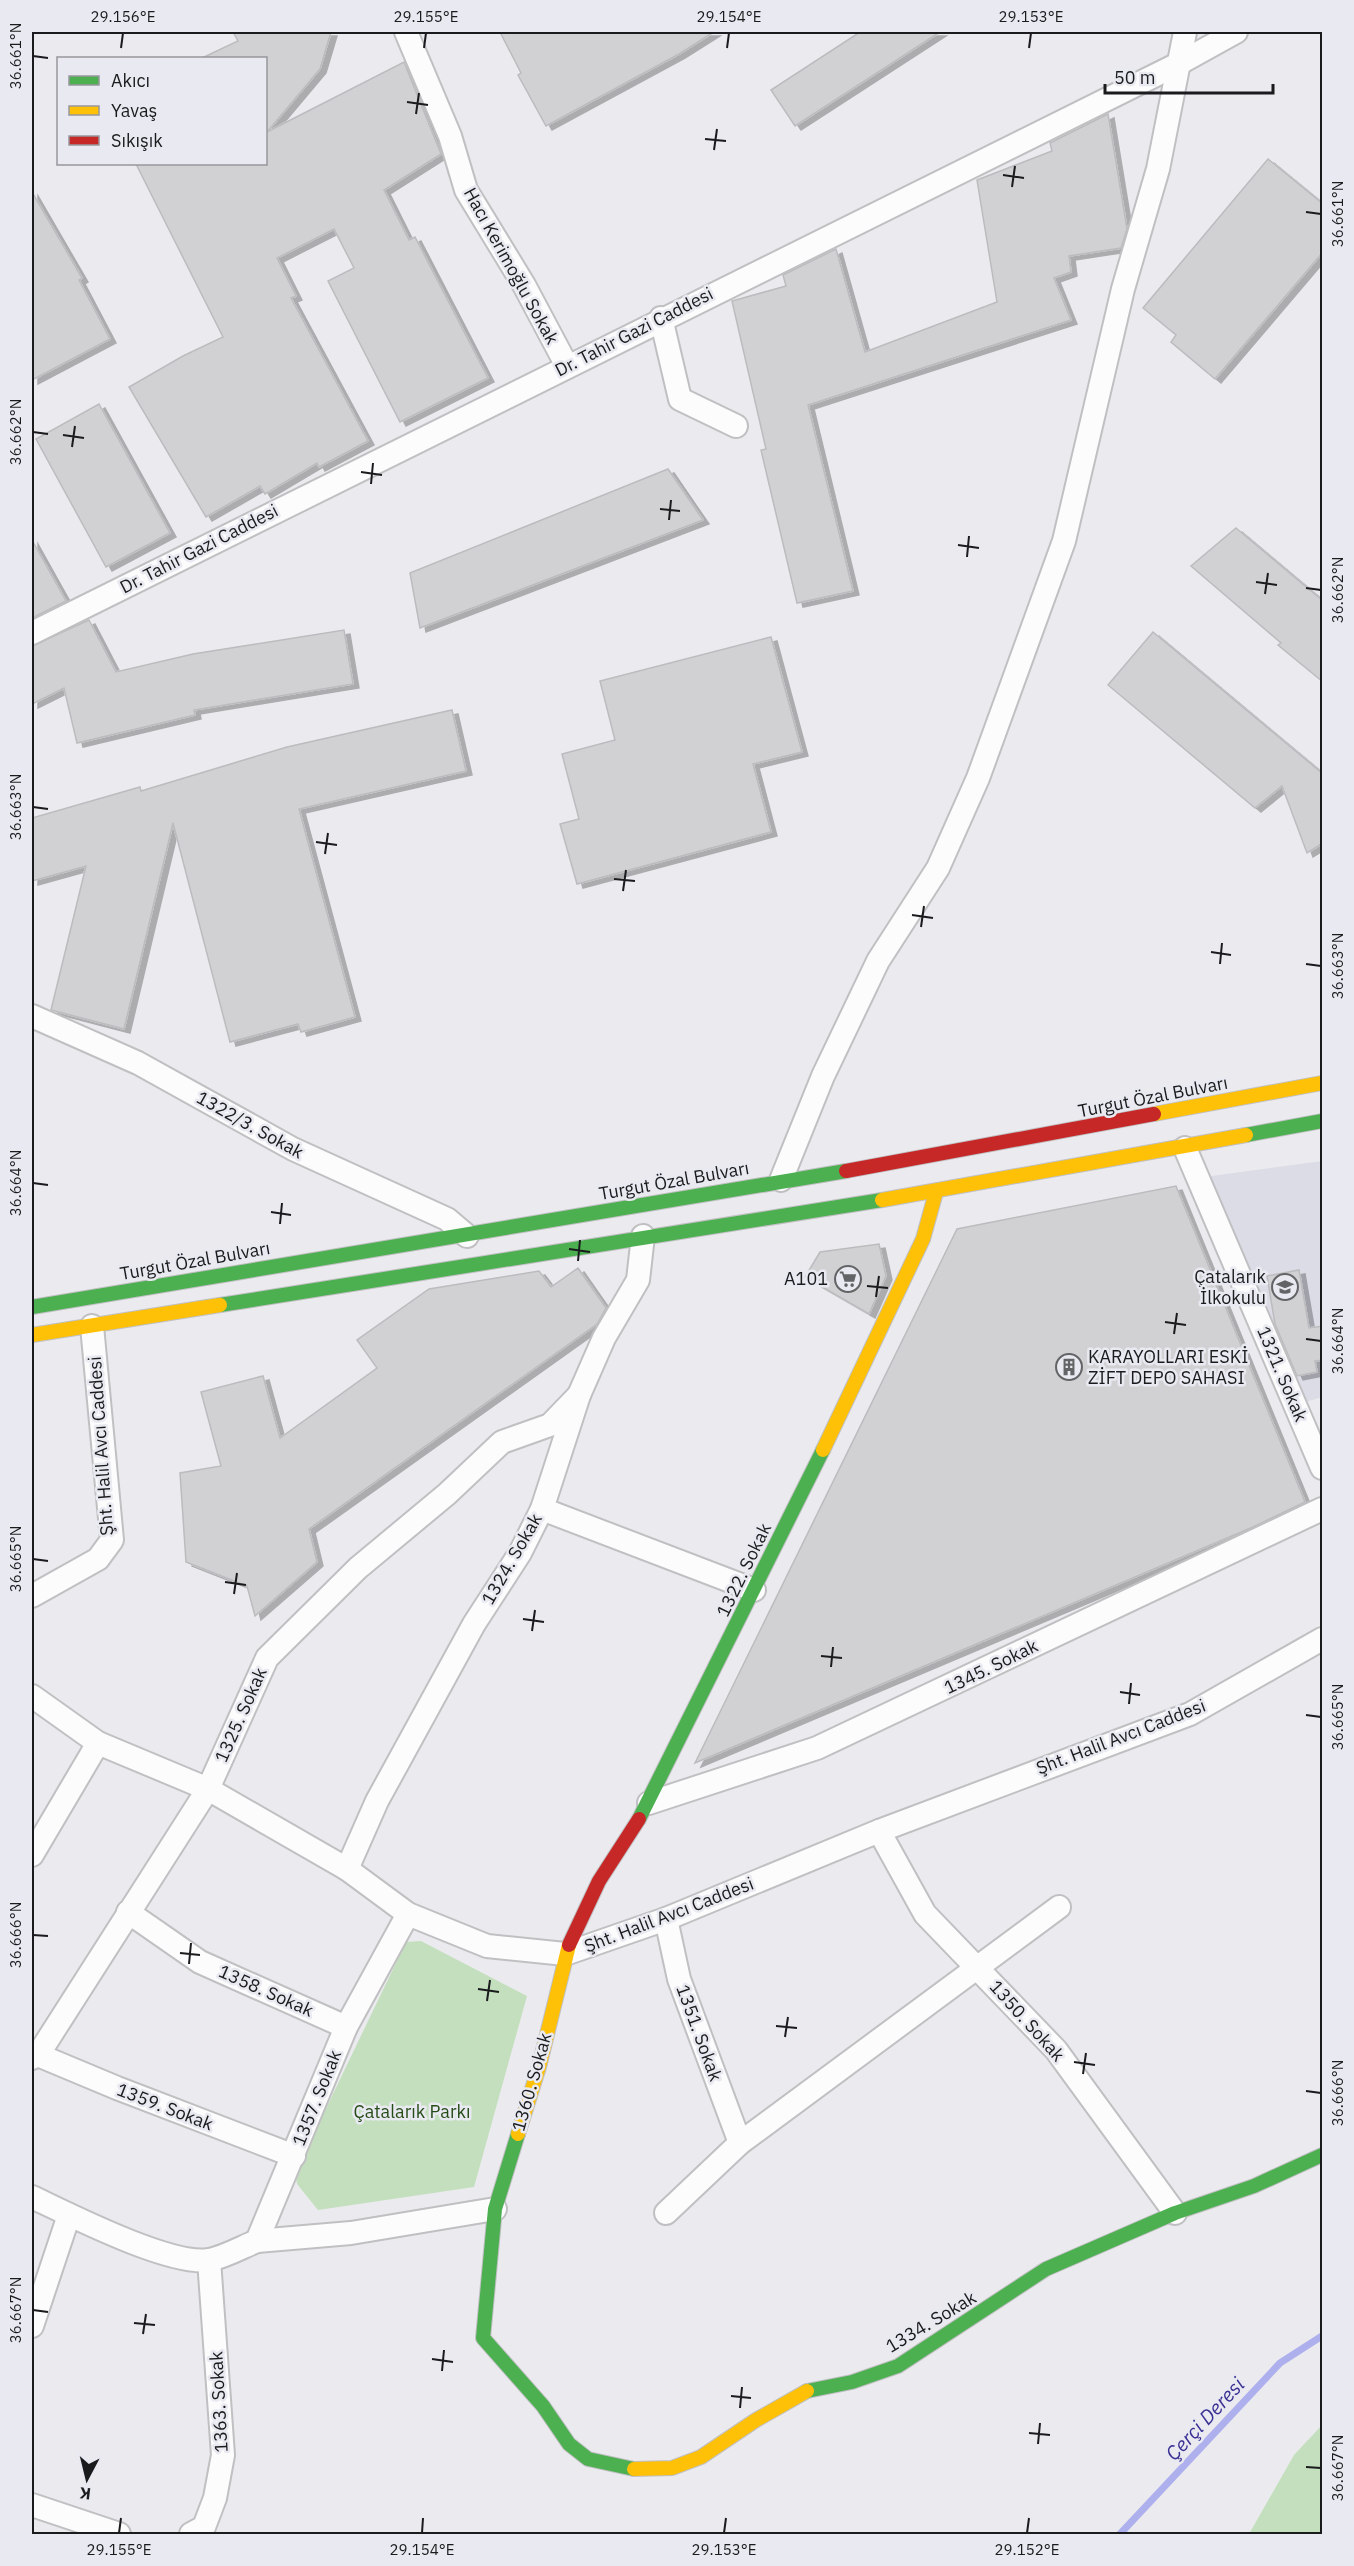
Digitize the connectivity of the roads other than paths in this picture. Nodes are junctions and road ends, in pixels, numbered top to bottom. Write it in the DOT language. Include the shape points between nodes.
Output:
graph roads {
  1 [pos="406,32"];
  2 [pos="1185,32"];
  3 [pos="1236,32"];
  4 [pos="1179,63"];
  5 [pos="661,318"];
  6 [pos="567,366"];
  7 [pos="736,426"];
  8 [pos="32,633"];
  9 [pos="32,1016"];
  10 [pos="1323,1083"];
  11 [pos="1323,1121"];
  12 [pos="1185,1148"];
  13 [pos="781,1180"];
  14 [pos="936,1192"];
  15 [pos="467,1236"];
  16 [pos="643,1236"];
  17 [pos="32,1306"];
  18 [pos="92,1326"];
  19 [pos="32,1335"];
  20 [pos="579,1395"];
  21 [pos="1323,1468"];
  22 [pos="542,1509"];
  23 [pos="1323,1509"];
  24 [pos="754,1590"];
  25 [pos="32,1596"];
  26 [pos="1319,1649"];
  27 [pos="32,1696"];
  28 [pos="98,1743"];
  29 [pos="208,1789"];
  30 [pos="649,1803"];
  31 [pos="879,1831"];
  32 [pos="32,1855"];
  33 [pos="347,1869"];
  34 [pos="1059,1907"];
  35 [pos="128,1912"];
  36 [pos="408,1914"];
  37 [pos="666,1920"];
  38 [pos="565,1954"];
  39 [pos="978,1966"];
  40 [pos="346,2027"];
  41 [pos="35,2056"];
  42 [pos="740,2143"];
  43 [pos="294,2156"];
  44 [pos="1323,2156"];
  45 [pos="32,2197"];
  46 [pos="495,2209"];
  47 [pos="666,2213"];
  48 [pos="1175,2213"];
  49 [pos="69,2215"];
  50 [pos="257,2241"];
  51 [pos="209,2260"];
  52 [pos="32,2326"];
  53 [pos="32,2505"];
  54 [pos="119,2535"];
  55 [pos="192,2535"];
  1 -- 6 [label="street, Hacı Kerimoğlu Sokak" via="450,136 466,190 524,285"];
  2 -- 4 [label="street"];
  3 -- 4 [label="street, Dr. Tahir Gazi Caddesi"];
  4 -- 5 [label="street, Dr. Tahir Gazi Caddesi"];
  4 -- 13 [label="street" via="1158,170 1123,290 1064,541 978,778 938,868 878,961 823,1076"];
  5 -- 6 [label="street, Dr. Tahir Gazi Caddesi"];
  5 -- 7 [label="street" via="680,399"];
  6 -- 8 [label="street, Dr. Tahir Gazi Caddesi"];
  9 -- 15 [label="street, 1322/3. Sokak" via="138,1063 293,1149 447,1219"];
  10 -- 13 [label="main road, Turgut Özal Bulvarı" via="885,1165"];
  11 -- 12 [label="main road"];
  12 -- 14 [label="main road"];
  12 -- 21 [label="street, 1321. Sokak"];
  13 -- 15 [label="main road, Turgut Özal Bulvarı"];
  14 -- 16 [label="main road"];
  14 -- 24 [label="main road, 1322. Sokak" via="922,1239 880,1332"];
  15 -- 17 [label="main road, Turgut Özal Bulvarı"];
  16 -- 18 [label="main road"];
  16 -- 20 [label="street, 1324. Sokak" via="638,1280 604,1338"];
  18 -- 19 [label="main road"];
  18 -- 25 [label="street, Şht. Halil Avcı Caddesi" via="112,1540 98,1559"];
  20 -- 22 [label="street, 1324. Sokak"];
  20 -- 29 [label="street, 1325. Sokak" via="550,1425 502,1442 358,1568 267,1658"];
  22 -- 24 [label="street"];
  22 -- 33 [label="street, 1324. Sokak" via="377,1801"];
  23 -- 30 [label="street, 1345. Sokak" via="837,1738"];
  24 -- 30 [label="main road, 1322. Sokak"];
  26 -- 31 [label="street, Şht. Halil Avcı Caddesi" via="1190,1714"];
  27 -- 28 [label="street, Şht. Halil Avcı Caddesi"];
  28 -- 29 [label="street, Şht. Halil Avcı Caddesi"];
  28 -- 32 [label="street"];
  29 -- 33 [label="street, Şht. Halil Avcı Caddesi"];
  29 -- 35 [label="street, 1325. Sokak"];
  30 -- 38 [label="main road, 1322. Sokak" via="599,1881"];
  31 -- 37 [label="street, Şht. Halil Avcı Caddesi"];
  31 -- 39 [label="street, 1350. Sokak" via="925,1914"];
  33 -- 36 [label="street, Şht. Halil Avcı Caddesi"];
  34 -- 39 [label="street"];
  35 -- 40 [label="street, 1358. Sokak" via="200,1962"];
  35 -- 41 [label="street, 1325. Sokak"];
  36 -- 38 [label="street, Şht. Halil Avcı Caddesi" via="487,1946"];
  36 -- 40 [label="street, 1357. Sokak"];
  37 -- 38 [label="street, Şht. Halil Avcı Caddesi"];
  37 -- 42 [label="street, 1351. Sokak" via="679,1978"];
  38 -- 46 [label="main road, 1360. Sokak" via="539,2067"];
  39 -- 42 [label="street"];
  39 -- 48 [label="street, 1350. Sokak" via="1056,2050"];
  40 -- 43 [label="street, 1357. Sokak"];
  41 -- 43 [label="street, 1359. Sokak"];
  42 -- 47 [label="street"];
  43 -- 50 [label="street, 1357. Sokak"];
  44 -- 48 [label="main road, 1334. Sokak" via="1254,2186"];
  45 -- 49 [label="street"];
  46 -- 48 [label="main road, 1334. Sokak" via="483,2338 543,2406 569,2444 588,2459 633,2469 672,2468 701,2457 808,2391 852,2382 898,2366 1046,2269"];
  46 -- 50 [label="street" via="351,2233"];
  49 -- 51 [label="street" via="171,2255"];
  49 -- 52 [label="street"];
  50 -- 51 [label="street"];
  51 -- 55 [label="street, 1363. Sokak" via="223,2455 215,2498 204,2527"];
  53 -- 54 [label="street"];
}
